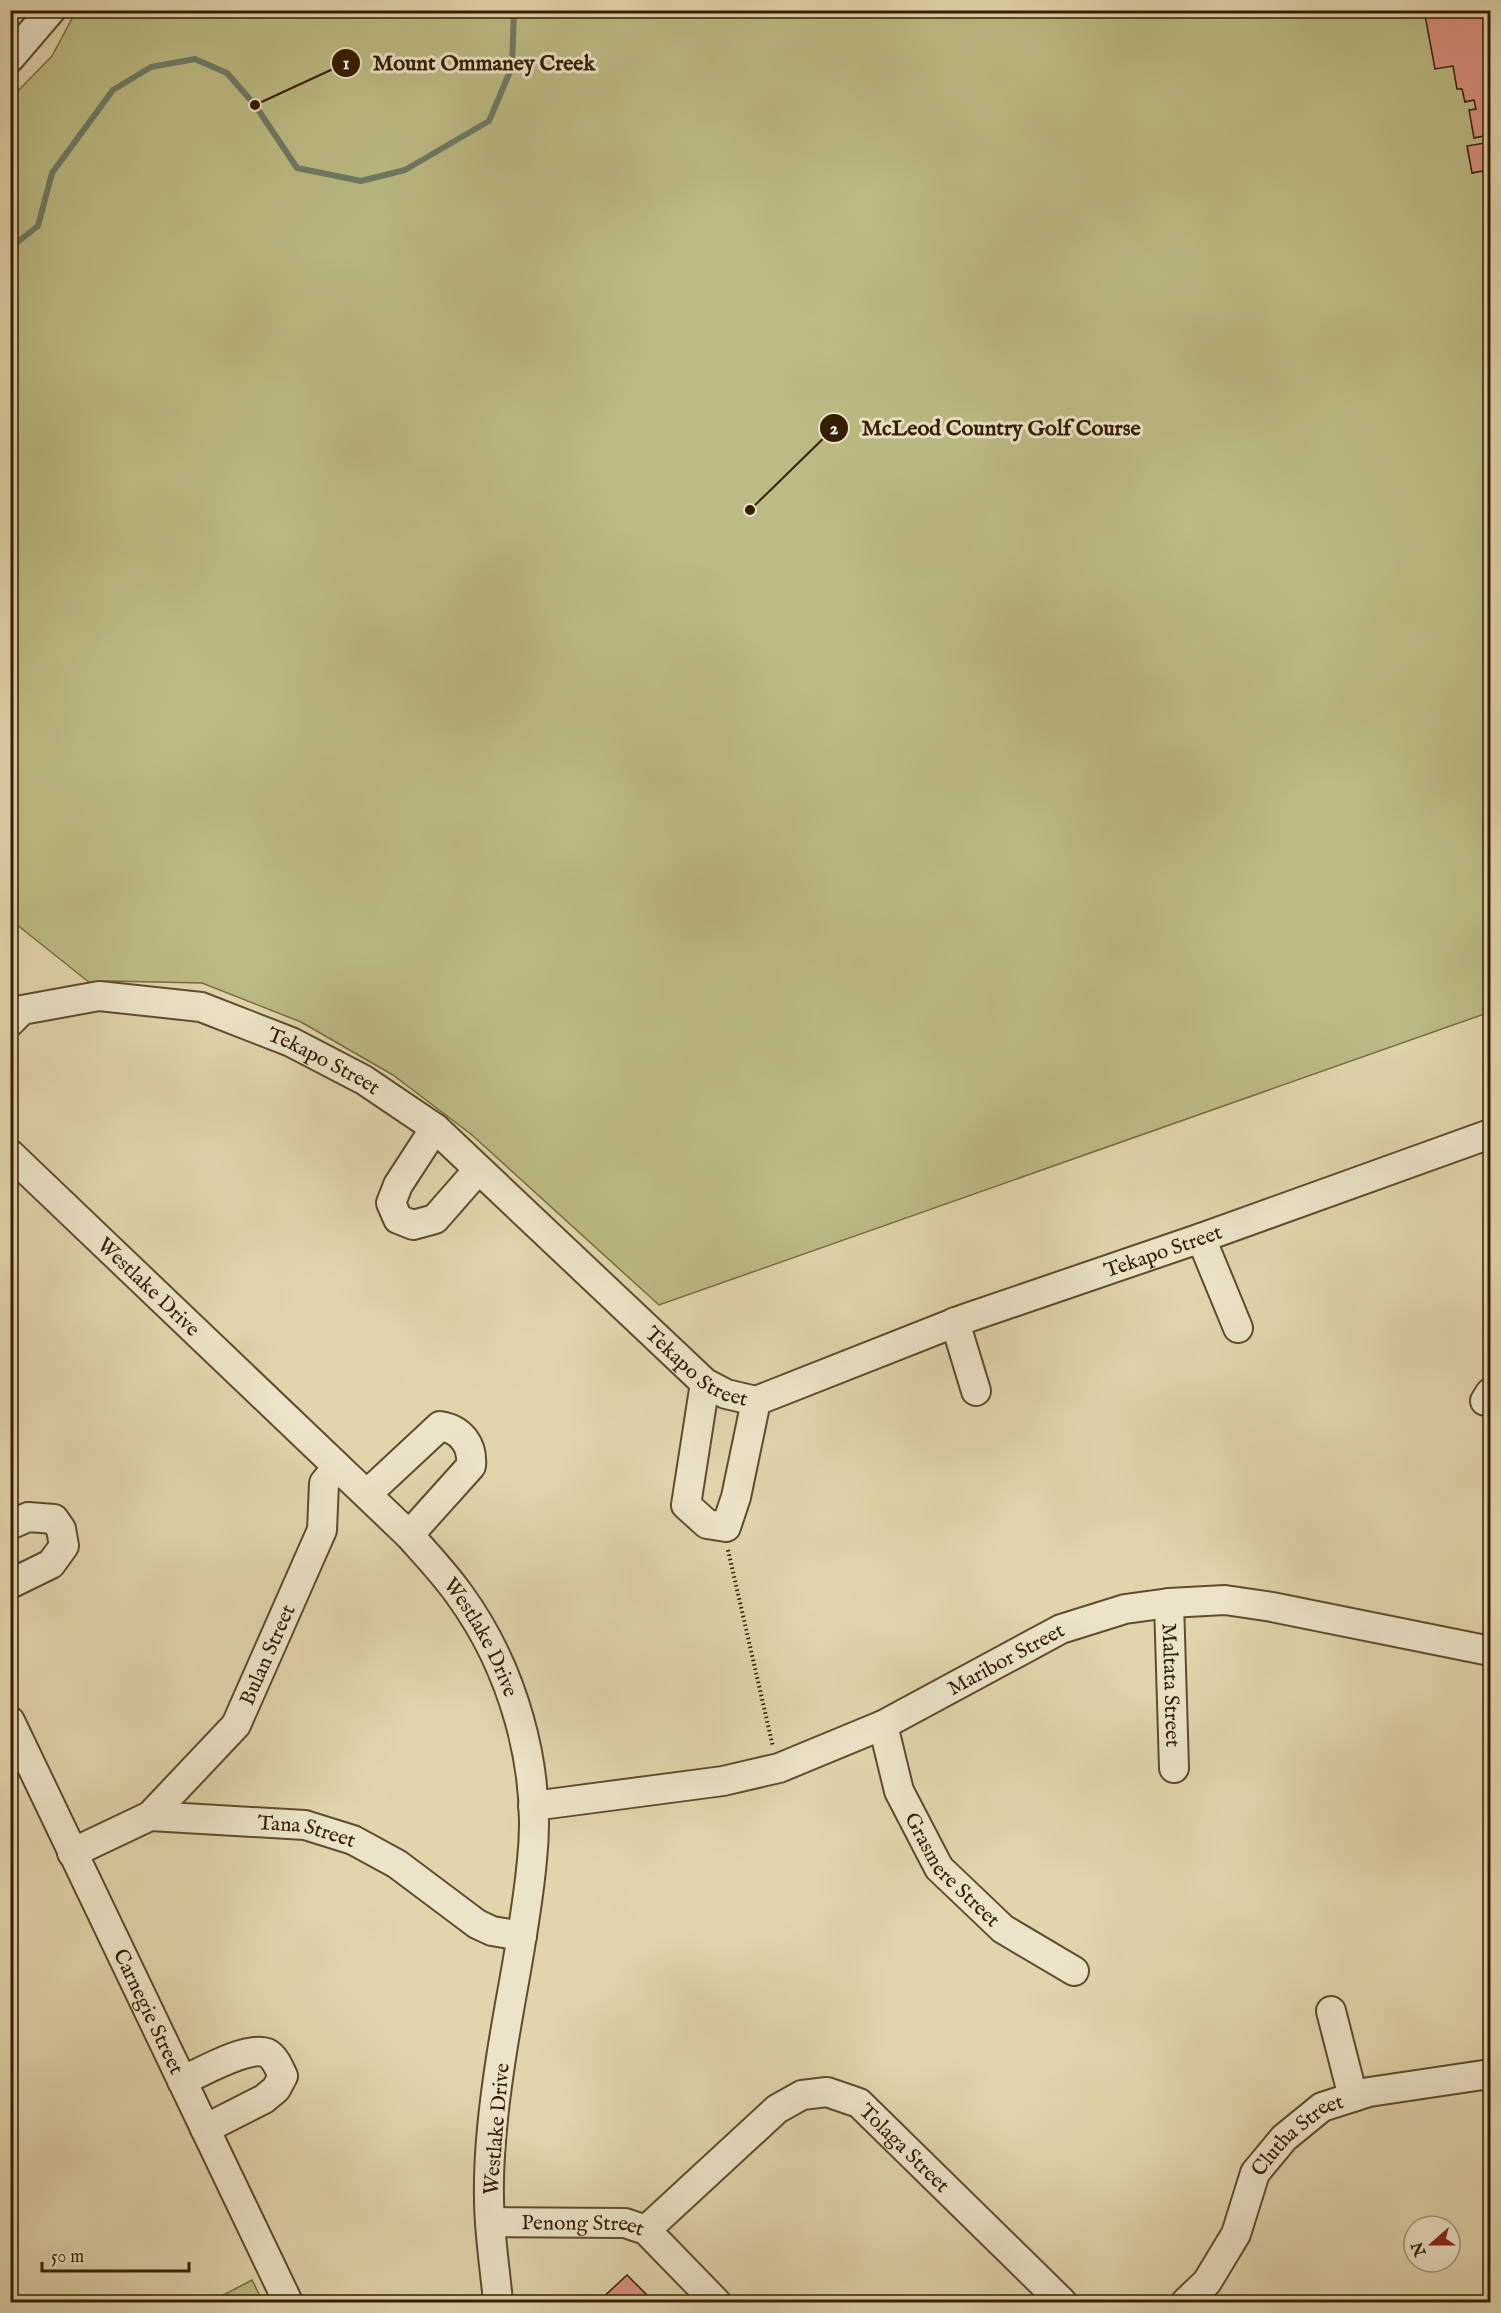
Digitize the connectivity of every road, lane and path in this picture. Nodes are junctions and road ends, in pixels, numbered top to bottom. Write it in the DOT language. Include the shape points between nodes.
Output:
graph roads {
  1 [pos="51,10"];
  2 [pos="10,58"];
  3 [pos="10,1022"];
  4 [pos="435,1128"];
  5 [pos="1491,1134"];
  6 [pos="10,1154"];
  7 [pos="478,1170"];
  8 [pos="1201,1238"];
  9 [pos="955,1322"];
  10 [pos="1238,1328"];
  11 [pos="705,1383"];
  12 [pos="976,1391"];
  13 [pos="756,1401"];
  14 [pos="337,1467"];
  15 [pos="367,1494"];
  16 [pos="10,1525"];
  17 [pos="726,1527"];
  18 [pos="409,1535"];
  19 [pos="10,1584"];
  20 [pos="1169,1603"];
  21 [pos="1491,1651"];
  22 [pos="10,1721"];
  23 [pos="883,1725"];
  24 [pos="778,1768"];
  25 [pos="1174,1768"];
  26 [pos="194,1770"];
  27 [pos="533,1806"];
  28 [pos="150,1816"];
  29 [pos="217,1819"];
  30 [pos="72,1853"];
  31 [pos="522,1936"];
  32 [pos="1074,1971"];
  33 [pos="1331,2011"];
  34 [pos="1491,2074"];
  35 [pos="182,2081"];
  36 [pos="1353,2097"];
  37 [pos="205,2129"];
  38 [pos="490,2222"];
  39 [pos="646,2230"];
  40 [pos="288,2302"];
  41 [pos="498,2302"];
  42 [pos="716,2302"];
  43 [pos="1062,2302"];
  44 [pos="1186,2302"];
  1 -- 2 [label="street"];
  3 -- 4 [label="street, Tekapo Street" via="22,1010 99,996 201,1007 291,1042 364,1080"];
  4 -- 7 [label="street, Tekapo Street"];
  4 -- 7 [label="street" via="398,1185 391,1203 398,1219 413,1225 435,1219"];
  5 -- 8 [label="street, Tekapo Street"];
  6 -- 14 [label="street, Westlake Drive"];
  7 -- 11 [label="street, Tekapo Street"];
  8 -- 9 [label="street, Tekapo Street"];
  8 -- 10 [label="street"];
  9 -- 12 [label="street"];
  9 -- 13 [label="street, Tekapo Street"];
  11 -- 13 [label="street, Tekapo Street" via="726,1394"];
  11 -- 17 [label="street" via="686,1505 707,1524"];
  13 -- 17 [label="street"];
  14 -- 15 [label="street, Westlake Drive"];
  14 -- 26 [label="street, Bulan Street" via="324,1484 322,1530 236,1725"];
  15 -- 18 [label="street, Westlake Drive"];
  15 -- 18 [label="street" via="440,1426 449,1427 465,1439 472,1453 471,1466"];
  16 -- 19 [label="street" via="28,1517 54,1519 61,1529 64,1546 51,1564"];
  17 -- 24 [label="path"];
  18 -- 27 [label="street, Westlake Drive" via="459,1594 493,1651 517,1712"];
  20 -- 21 [label="street, Maribor Street" via="1225,1600 1272,1607"];
  20 -- 23 [label="street, Maribor Street" via="1125,1609 1061,1629"];
  20 -- 25 [label="street, Maltata Street"];
  22 -- 30 [label="street, Carnegie Street"];
  23 -- 24 [label="street, Maribor Street"];
  23 -- 32 [label="street, Grasmere Street" via="899,1791 939,1868 1003,1929"];
  24 -- 27 [label="street, Maribor Street" via="723,1781"];
  26 -- 28 [label="street, Bulan Street"];
  26 -- 29 [label="street" via="201,1796"];
  27 -- 31 [label="street, Westlake Drive" via="533,1859"];
  28 -- 29 [label="street, Tana Street"];
  28 -- 30 [label="street, Tana Street"];
  29 -- 31 [label="street, Tana Street" via="305,1825 353,1840 397,1864 477,1923"];
  30 -- 35 [label="street, Carnegie Street"];
  31 -- 38 [label="street, Westlake Drive" via="501,2059"];
  33 -- 36 [label="street"];
  34 -- 36 [label="street, Clutha Street"];
  35 -- 37 [label="street, Carnegie Street"];
  35 -- 37 [label="street" via="256,2050 269,2054 277,2063 283,2076 270,2094"];
  36 -- 44 [label="street, Clutha Street" via="1322,2108 1284,2138 1255,2173 1236,2234 1207,2282"];
  37 -- 40 [label="street, Carnegie Street"];
  38 -- 39 [label="street, Penong Street" via="625,2223"];
  38 -- 41 [label="street, Westlake Drive"];
  39 -- 42 [label="street, Penong Street"];
  39 -- 43 [label="street, Tolaga Street" via="777,2109 802,2096 827,2092 859,2103"];
}
